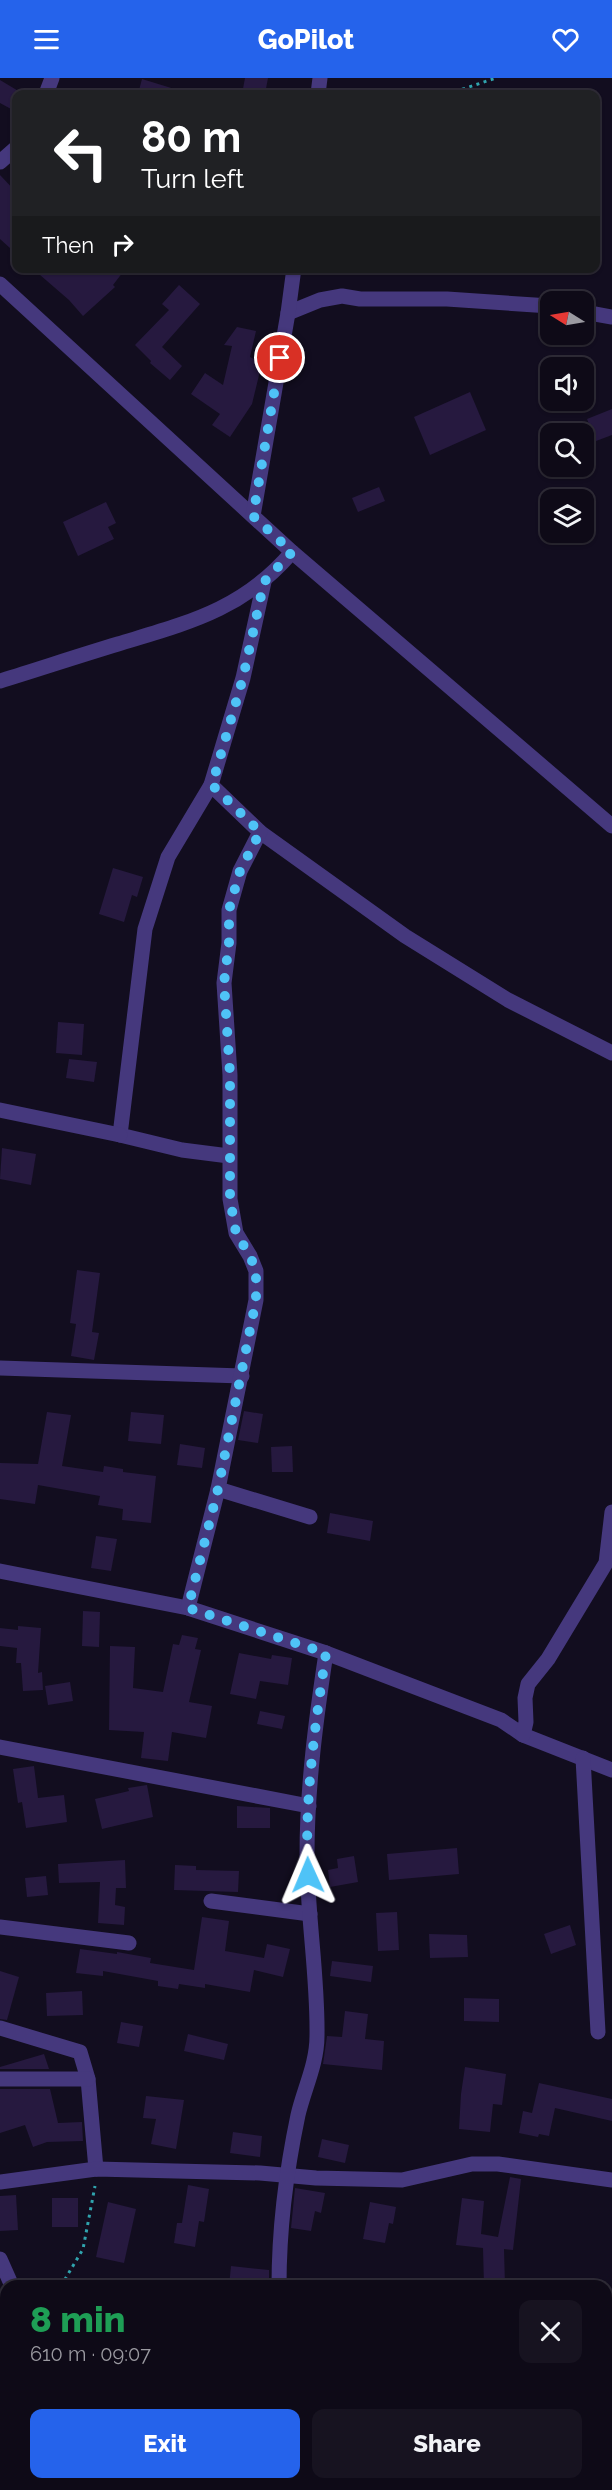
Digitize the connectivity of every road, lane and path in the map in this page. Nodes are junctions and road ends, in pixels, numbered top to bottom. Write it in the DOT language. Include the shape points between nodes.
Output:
graph roads {
  1 [pos="496,78"];
  2 [pos="460,90"];
  3 [pos="12,152"];
  4 [pos="0,162"];
  5 [pos="293,273"];
  6 [pos="0,284"];
  7 [pos="540,305"];
  8 [pos="288,313"];
  9 [pos="594,314"];
  10 [pos="612,317"];
  11 [pos="253,516"];
  12 [pos="292,552"];
  13 [pos="264,582"];
  14 [pos="0,681"];
  15 [pos="212,785"];
  16 [pos="612,826"];
  17 [pos="260,832"];
  18 [pos="612,1053"];
  19 [pos="0,1110"];
  20 [pos="120,1135"];
  21 [pos="229,1156"];
  22 [pos="0,1368"];
  23 [pos="242,1376"];
  24 [pos="218,1489"];
  25 [pos="612,1512"];
  26 [pos="310,1517"];
  27 [pos="0,1571"];
  28 [pos="188,1608"];
  29 [pos="326,1653"];
  30 [pos="523,1735"];
  31 [pos="0,1747"];
  32 [pos="583,1758"];
  33 [pos="612,1770"];
  34 [pos="309,1806"];
  35 [pos="211,1901"];
  36 [pos="310,1914"];
  37 [pos="0,1927"];
  38 [pos="129,1943"];
  39 [pos="0,2028"];
  40 [pos="598,2032"];
  41 [pos="0,2079"];
  42 [pos="88,2079"];
  43 [pos="96,2169"];
  44 [pos="289,2175"];
  45 [pos="612,2180"];
  46 [pos="0,2182"];
  47 [pos="0,2259"];
  48 [pos="9,2280"];
  49 [pos="65,2280"];
  50 [pos="279,2280"];
  1 -- 2 [label="path"];
  3 -- 4 [label="street"];
  5 -- 8 [label="street"];
  6 -- 11 [label="street"];
  7 -- 8 [label="street" via="342,296"];
  8 -- 11 [label="street"];
  9 -- 10 [label="street"];
  11 -- 12 [label="street"];
  12 -- 13 [label="street"];
  12 -- 16 [label="street"];
  13 -- 14 [label="street" via="236,601 188,622"];
  13 -- 15 [label="street" via="243,678"];
  15 -- 17 [label="street"];
  15 -- 20 [label="street" via="168,857 145,929"];
  17 -- 18 [label="street" via="405,936 508,1000"];
  17 -- 21 [label="street" via="240,871 229,910 224,983 230,1074"];
  19 -- 20 [label="street"];
  20 -- 21 [label="street"];
  21 -- 23 [label="street" via="232,1221 256,1271 256,1300"];
  22 -- 23 [label="street"];
  23 -- 24 [label="street"];
  24 -- 26 [label="street"];
  24 -- 28 [label="street"];
  25 -- 30 [label="street" via="606,1563 548,1659 528,1684"];
  27 -- 28 [label="street"];
  28 -- 29 [label="street"];
  29 -- 30 [label="street" via="501,1720"];
  29 -- 34 [label="street"];
  30 -- 32 [label="street"];
  31 -- 34 [label="street"];
  32 -- 33 [label="street"];
  32 -- 40 [label="street"];
  34 -- 36 [label="street"];
  35 -- 36 [label="street"];
  36 -- 44 [label="street" via="318,2036"];
  37 -- 38 [label="street"];
  39 -- 42 [label="street" via="81,2052"];
  41 -- 42 [label="street"];
  42 -- 43 [label="street"];
  43 -- 44 [label="street"];
  43 -- 46 [label="street"];
  43 -- 49 [label="path" via="94,2202 83,2249"];
  44 -- 45 [label="street" via="402,2180 472,2164 498,2164"];
  44 -- 50 [label="street" via="279,2238"];
  47 -- 48 [label="street"];
}
